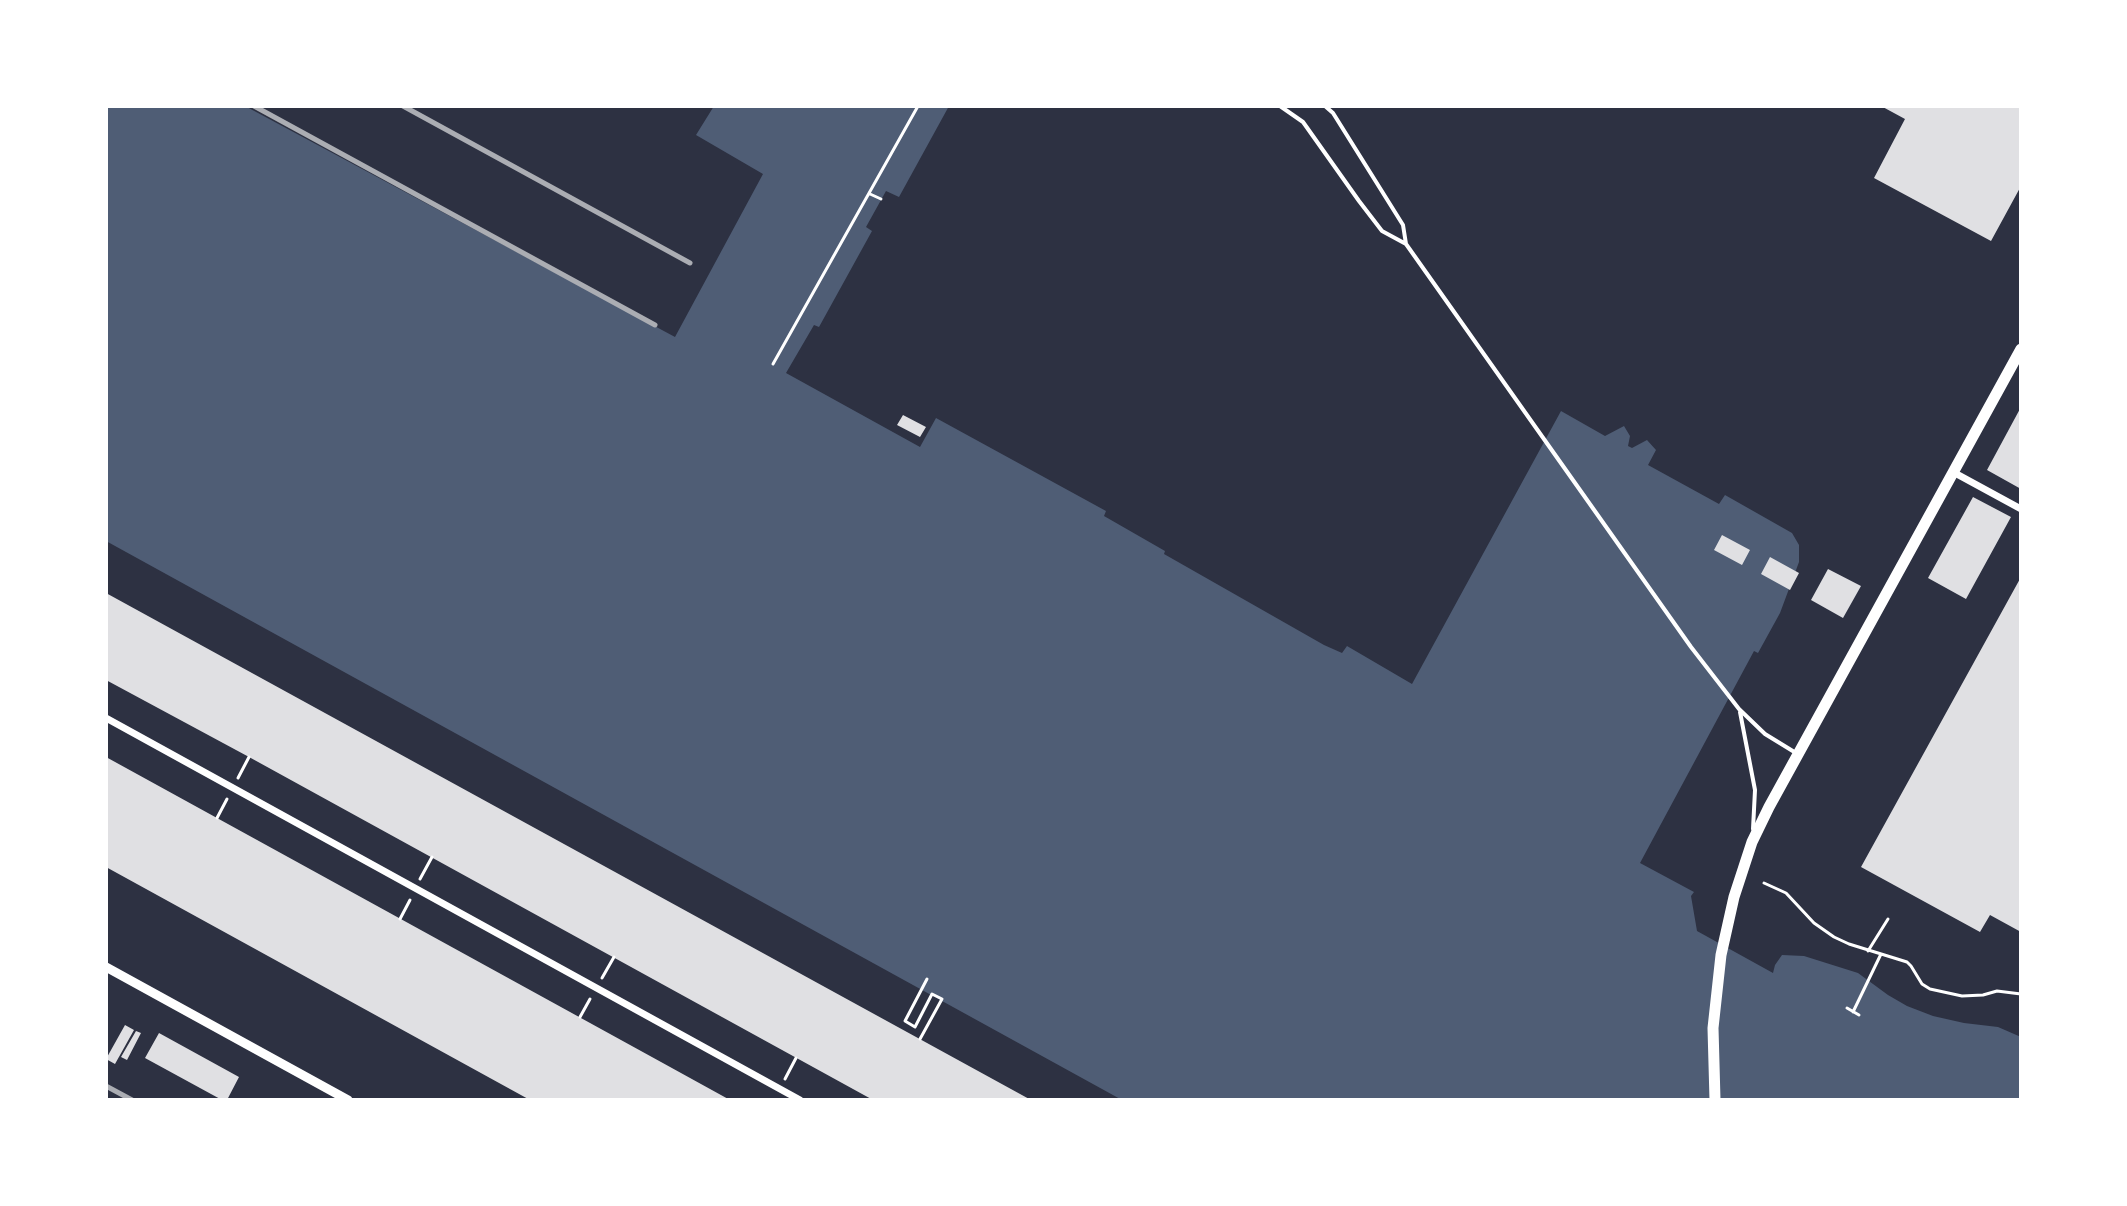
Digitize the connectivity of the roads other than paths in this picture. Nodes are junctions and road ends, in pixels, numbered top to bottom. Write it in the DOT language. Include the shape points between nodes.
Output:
graph roads {
  1 [pos="1280,106"];
  2 [pos="1325,106"];
  3 [pos="1406,244"];
  4 [pos="2021,349"];
  5 [pos="1953,472"];
  6 [pos="2021,509"];
  7 [pos="1739,709"];
  8 [pos="106,718"];
  9 [pos="1798,754"];
  10 [pos="1749,850"];
  11 [pos="106,967"];
  12 [pos="348,1100"];
  13 [pos="800,1100"];
  14 [pos="1715,1100"];
  1 -- 3 [label="lane" via="1303,122 1382,231"];
  2 -- 3 [label="lane" via="1403,225"];
  3 -- 7 [label="lane"];
  4 -- 5 [label="main road"];
  5 -- 6 [label="street"];
  5 -- 9 [label="main road"];
  7 -- 9 [label="lane" via="1765,734"];
  7 -- 10 [label="lane" via="1755,790"];
  8 -- 13 [label="street"];
  9 -- 10 [label="main road"];
  10 -- 14 [label="main road" via="1724,935 1712,1051"];
  11 -- 12 [label="street"];
}
